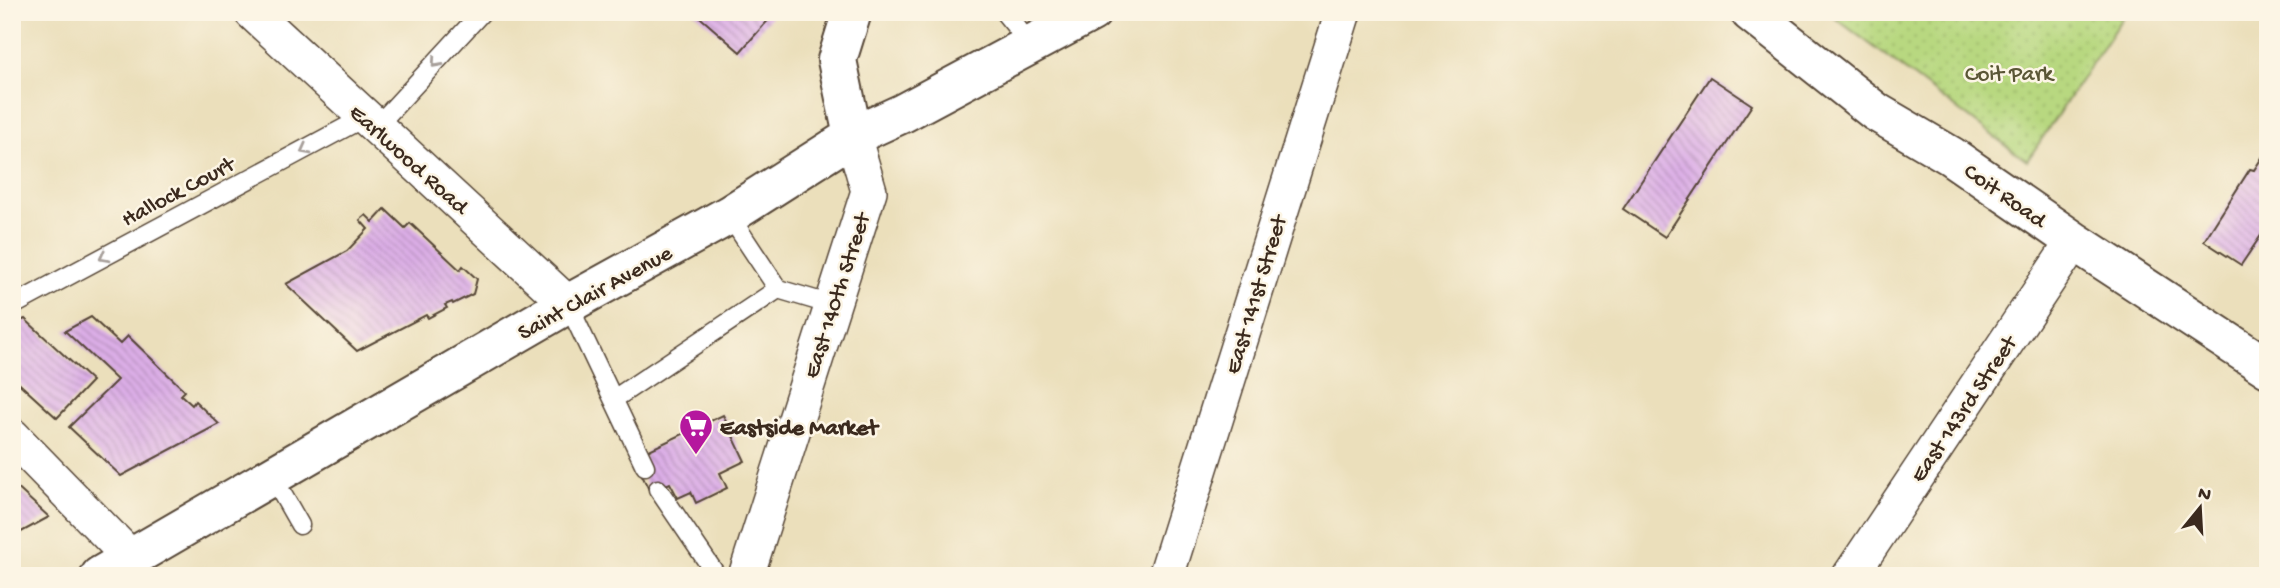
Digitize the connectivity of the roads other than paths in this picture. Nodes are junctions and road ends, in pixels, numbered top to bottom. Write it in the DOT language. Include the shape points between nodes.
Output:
graph roads {
  1 [pos="252,12"];
  2 [pos="482,12"];
  3 [pos="852,12"];
  4 [pos="1004,12"];
  5 [pos="1092,12"];
  6 [pos="1343,12"];
  7 [pos="1750,12"];
  8 [pos="1031,45"];
  9 [pos="371,122"];
  10 [pos="853,136"];
  11 [pos="729,215"];
  12 [pos="2074,241"];
  13 [pos="778,289"];
  14 [pos="568,304"];
  15 [pos="832,304"];
  16 [pos="12,306"];
  17 [pos="2268,368"];
  18 [pos="614,399"];
  19 [pos="12,436"];
  20 [pos="645,466"];
  21 [pos="272,476"];
  22 [pos="658,489"];
  23 [pos="300,525"];
  24 [pos="116,567"];
  25 [pos="717,576"];
  26 [pos="746,576"];
  27 [pos="1166,576"];
  28 [pos="1850,576"];
  1 -- 9 [label="street, Earlwood Road"];
  2 -- 9 [label="lane, Hallock Court, one-way"];
  3 -- 10 [label="street, East 140th Street" via="837,60"];
  4 -- 8 [label="lane"];
  5 -- 8 [label="street, Saint Clair Avenue"];
  6 -- 27 [label="street, East 141st Street"];
  7 -- 12 [label="street, Coit Road" via="1876,112 1951,156"];
  8 -- 10 [label="street, Saint Clair Avenue"];
  9 -- 14 [label="street, Earlwood Road"];
  9 -- 16 [label="lane, Hallock Court, one-way"];
  10 -- 11 [label="street, Saint Clair Avenue"];
  10 -- 15 [label="street, East 140th Street" via="869,191"];
  11 -- 13 [label="lane"];
  11 -- 14 [label="street, Saint Clair Avenue"];
  12 -- 17 [label="street, Coit Road"];
  12 -- 28 [label="street, East 143rd Street"];
  13 -- 15 [label="lane"];
  13 -- 18 [label="lane"];
  14 -- 18 [label="lane"];
  14 -- 21 [label="street, Saint Clair Avenue"];
  15 -- 26 [label="street, East 140th Street"];
  18 -- 20 [label="lane"];
  19 -- 24 [label="street"];
  21 -- 23 [label="lane"];
  21 -- 24 [label="street, Saint Clair Avenue"];
  22 -- 25 [label="lane"];
}
